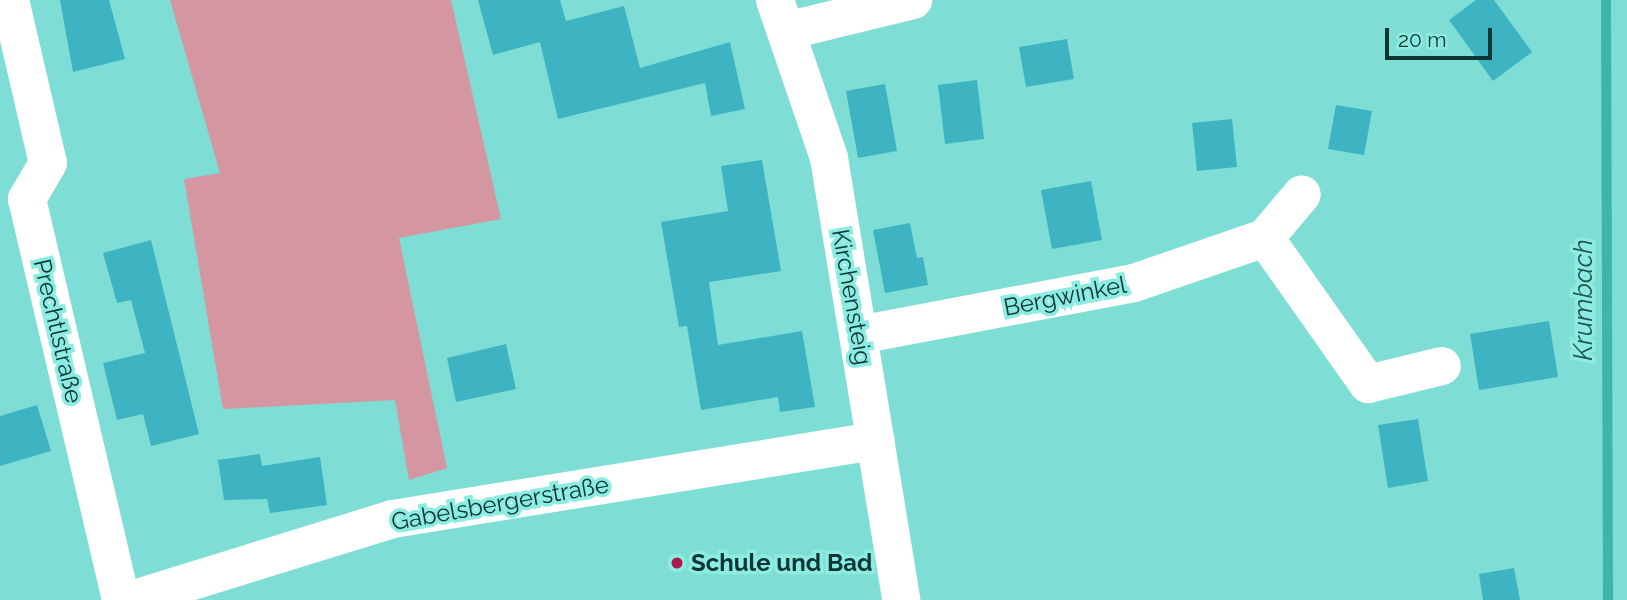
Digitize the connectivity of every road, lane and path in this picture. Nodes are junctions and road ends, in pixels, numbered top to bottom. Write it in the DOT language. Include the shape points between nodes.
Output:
graph roads {
  1 [pos="10,0"];
  2 [pos="913,0"];
  3 [pos="781,15"];
  4 [pos="13,72"];
  5 [pos="1302,194"];
  6 [pos="1265,238"];
  7 [pos="859,335"];
  8 [pos="1442,366"];
  9 [pos="876,441"];
  10 [pos="121,600"];
  11 [pos="131,600"];
  12 [pos="901,600"];
  1 -- 4 [label="street, Prechtlstraße"];
  2 -- 3 [label="street"];
  3 -- 7 [label="street, Kirchensteig" via="829,158"];
  4 -- 10 [label="street, Prechtlstraße" via="48,163 27,199"];
  5 -- 6 [label="street"];
  6 -- 7 [label="street, Bergwinkel" via="1134,283"];
  6 -- 8 [label="street" via="1368,384"];
  7 -- 9 [label="street, Kirchensteig"];
  9 -- 11 [label="street, Gabelsbergerstraße" via="393,519"];
  9 -- 12 [label="street, Kirchensteig"];
}
